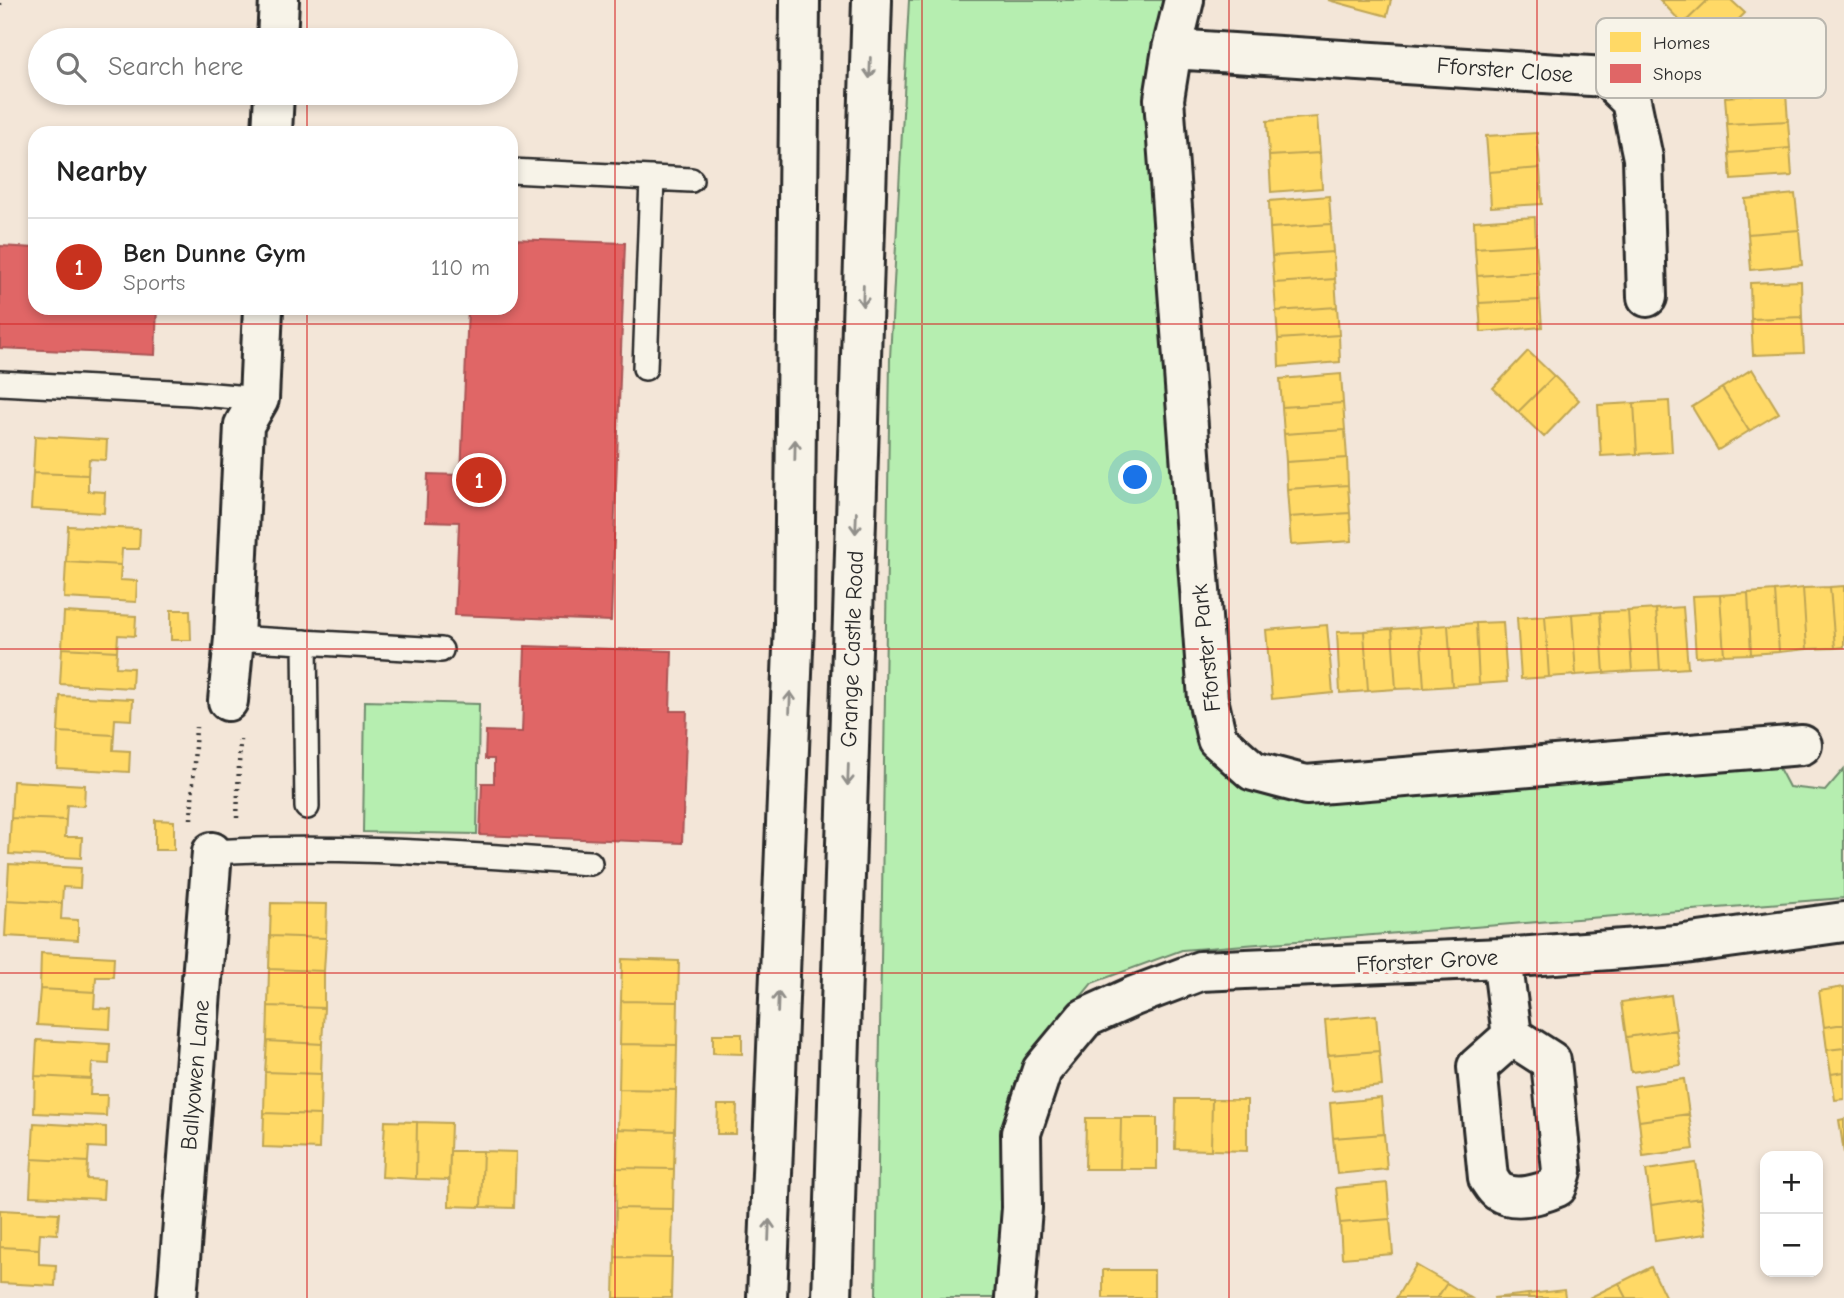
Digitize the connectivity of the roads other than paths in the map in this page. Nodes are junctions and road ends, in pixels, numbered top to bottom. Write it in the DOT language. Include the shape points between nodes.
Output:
graph roads {
  1 [pos="279,0"];
  2 [pos="800,0"];
  3 [pos="872,0"];
  4 [pos="1184,0"];
  5 [pos="278,28"];
  6 [pos="1172,49"];
  7 [pos="1596,76"];
  8 [pos="1628,98"];
  9 [pos="273,105"];
  10 [pos="272,126"];
  11 [pos="518,171"];
  12 [pos="652,179"];
  13 [pos="691,180"];
  14 [pos="1647,297"];
  15 [pos="263,315"];
  16 [pos="645,368"];
  17 [pos="0,383"];
  18 [pos="259,399"];
  19 [pos="234,638"];
  20 [pos="305,642"];
  21 [pos="441,650"];
  22 [pos="234,718"];
  23 [pos="1802,746"];
  24 [pos="307,807"];
  25 [pos="212,852"];
  26 [pos="590,863"];
  27 [pos="1844,922"];
  28 [pos="1502,958"];
  29 [pos="1512,1036"];
  30 [pos="177,1298"];
  31 [pos="767,1298"];
  32 [pos="832,1298"];
  33 [pos="1015,1298"];
  1 -- 5 [label="street"];
  31 -- 2 [label="street, one-way" via="794,624"];
  3 -- 32 [label="street, Grange Castle Road, one-way"];
  4 -- 6 [label="street, Fforster Park"];
  6 -- 7 [label="street, Fforster Close"];
  6 -- 23 [label="street, Fforster Park" via="1164,99 1208,699 1217,739 1253,771 1306,785"];
  8 -- 14 [label="street, Fforster Close" via="1643,158"];
  9 -- 10 [label="street"];
  11 -- 12 [label="lane"];
  12 -- 13 [label="lane"];
  12 -- 16 [label="lane"];
  15 -- 18 [label="street"];
  17 -- 18 [label="lane"];
  18 -- 19 [label="street" via="244,425"];
  19 -- 20 [label="lane"];
  19 -- 22 [label="street"];
  20 -- 21 [label="lane"];
  20 -- 24 [label="lane"];
  25 -- 26 [label="lane" via="380,850"];
  25 -- 30 [label="street, Ballyowen Lane"];
  27 -- 28 [label="street, Fforster Grove" via="1677,945"];
  28 -- 29 [label="street"];
  28 -- 33 [label="street, Fforster Grove" via="1200,971 1085,1018 1042,1070 1021,1133 1022,1209"];
}
